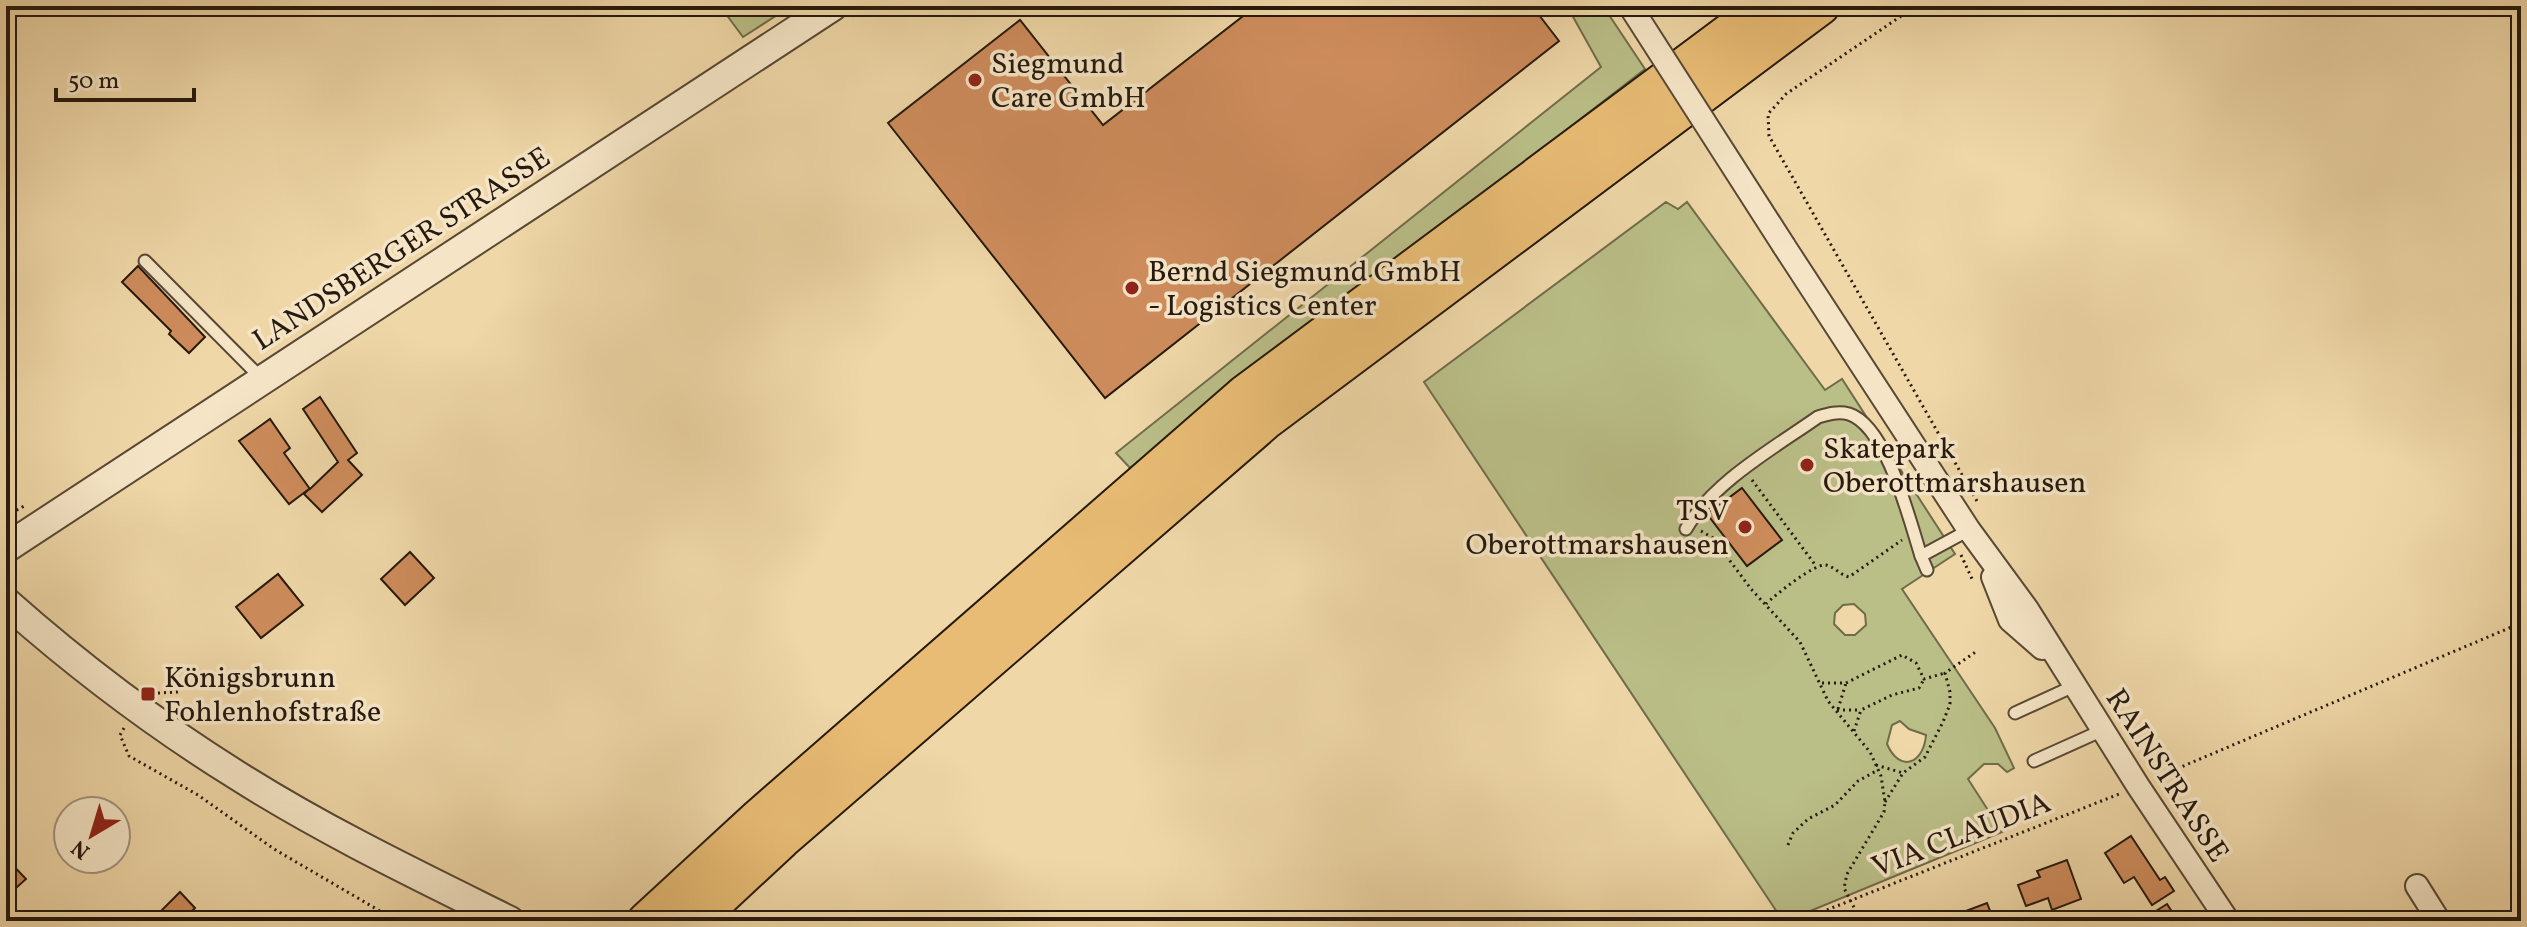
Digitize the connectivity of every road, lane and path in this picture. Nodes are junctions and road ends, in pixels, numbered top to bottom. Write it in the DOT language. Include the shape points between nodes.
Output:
graph roads {
  1 [pos="833,6"];
  2 [pos="1630,6"];
  3 [pos="1764,6"];
  4 [pos="1821,6"];
  5 [pos="1916,6"];
  6 [pos="145,261"];
  7 [pos="263,379"];
  8 [pos="1744,470"];
  9 [pos="1977,501"];
  10 [pos="1686,529"];
  11 [pos="1969,530"];
  12 [pos="1913,531"];
  13 [pos="6,548"];
  14 [pos="1921,556"];
  15 [pos="1816,566"];
  16 [pos="1927,570"];
  17 [pos="6,602"];
  18 [pos="1766,604"];
  19 [pos="2521,623"];
  20 [pos="1977,651"];
  21 [pos="1945,673"];
  22 [pos="1924,679"];
  23 [pos="1820,683"];
  24 [pos="1846,683"];
  25 [pos="2074,686"];
  26 [pos="178,692"];
  27 [pos="139,708"];
  28 [pos="1836,710"];
  29 [pos="1861,710"];
  30 [pos="2015,713"];
  31 [pos="2103,730"];
  32 [pos="1854,731"];
  33 [pos="2034,761"];
  34 [pos="1877,767"];
  35 [pos="1903,773"];
  36 [pos="2138,786"];
  37 [pos="1885,802"];
  38 [pos="1788,845"];
  39 [pos="2417,886"];
  40 [pos="1850,900"];
  41 [pos="397,921"];
  42 [pos="510,921"];
  43 [pos="646,921"];
  44 [pos="695,921"];
  45 [pos="1799,921"];
  46 [pos="1861,921"];
  47 [pos="2228,921"];
  48 [pos="2439,921"];
  1 -- 7 [label="street, LANDSBERGER STRASSE"];
  2 -- 11 [label="street, RAINSTRASSE, bridge"];
  3 -- 43 [label="highway" via="1244,394"];
  4 -- 44 [label="highway" via="1267,420"];
  5 -- 9 [label="path" via="1786,94 1768,114 1769,136"];
  6 -- 7 [label="lane"];
  7 -- 13 [label="street, LANDSBERGER STRASSE"];
  8 -- 10 [label="lane" via="1696,511"];
  8 -- 12 [label="lane" via="1818,417 1851,414 1892,465"];
  8 -- 15 [label="path"];
  10 -- 18 [label="path" via="1713,538"];
  11 -- 14 [label="lane"];
  11 -- 25 [label="street, RAINSTRASSE" via="2027,609"];
  12 -- 14 [label="lane"];
  12 -- 15 [label="path" via="1849,577"];
  14 -- 16 [label="lane"];
  15 -- 18 [label="path"];
  17 -- 27 [label="street"];
  18 -- 23 [label="path" via="1800,642"];
  19 -- 36 [label="path, VIA CLAUDIA"];
  20 -- 21 [label="path"];
  21 -- 22 [label="path"];
  21 -- 35 [label="path" via="1950,704 1943,722 1925,757"];
  22 -- 24 [label="path" via="1916,663 1902,655"];
  22 -- 29 [label="path" via="1919,688"];
  23 -- 24 [label="path"];
  23 -- 28 [label="path"];
  24 -- 28 [label="path"];
  25 -- 30 [label="lane"];
  25 -- 31 [label="street, RAINSTRASSE"];
  26 -- 27 [label="path" via="148,694"];
  27 -- 41 [label="path" via="120,735 129,756"];
  27 -- 42 [label="street" via="235,774 355,843"];
  28 -- 29 [label="path"];
  28 -- 32 [label="path"];
  29 -- 32 [label="path"];
  31 -- 33 [label="lane"];
  31 -- 36 [label="street, RAINSTRASSE"];
  32 -- 34 [label="path"];
  34 -- 35 [label="path"];
  34 -- 37 [label="path"];
  34 -- 38 [label="path" via="1835,805 1808,819"];
  35 -- 37 [label="path"];
  36 -- 40 [label="path, VIA CLAUDIA"];
  36 -- 47 [label="street, RAINSTRASSE"];
  37 -- 40 [label="path" via="1878,824 1847,874 1844,888"];
  39 -- 48 [label="street"];
  40 -- 45 [label="path, VIA CLAUDIA"];
  40 -- 46 [label="path"];
}
